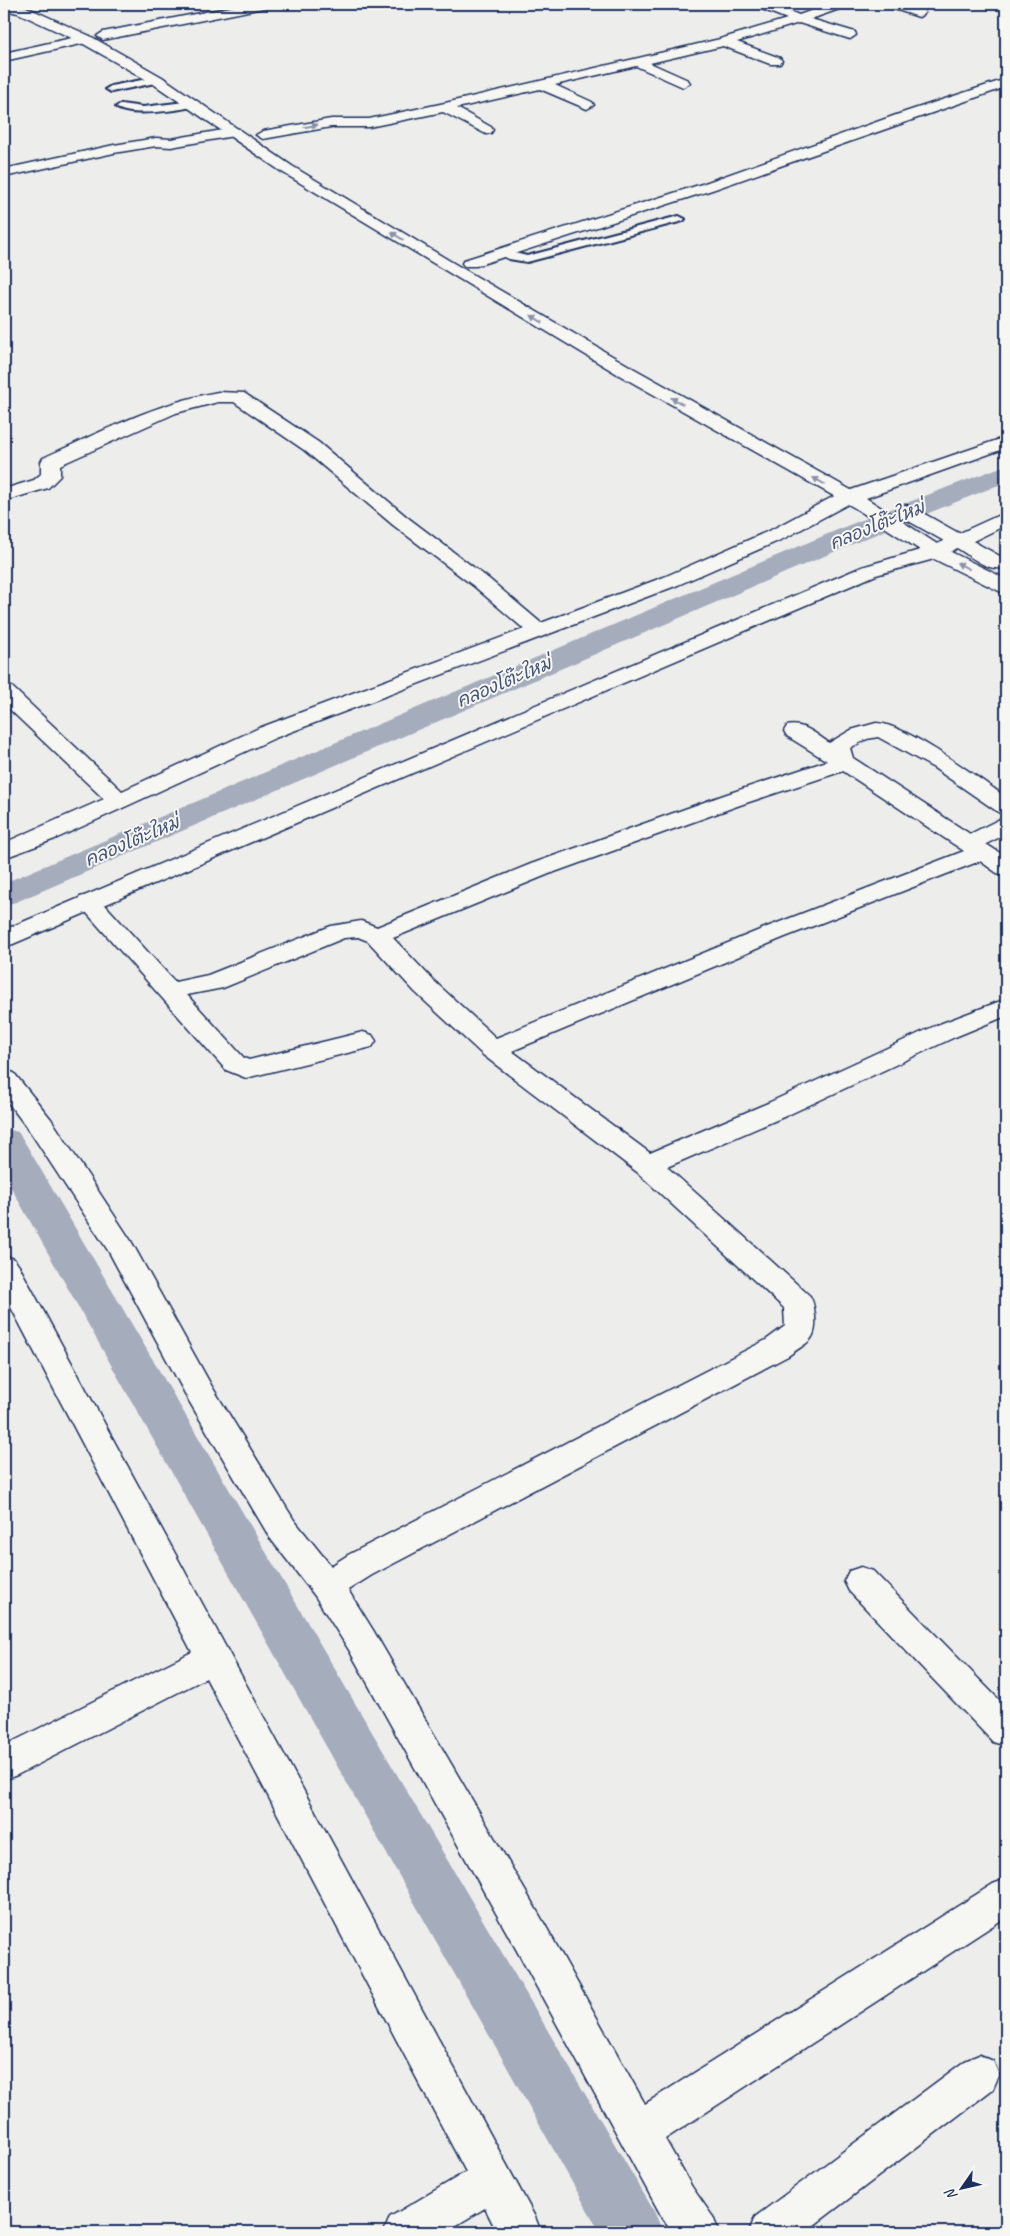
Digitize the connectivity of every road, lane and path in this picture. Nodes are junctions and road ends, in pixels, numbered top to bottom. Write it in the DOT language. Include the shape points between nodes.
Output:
graph roads {
  1 [pos="30,4"];
  2 [pos="263,4"];
  3 [pos="760,4"];
  4 [pos="842,4"];
  5 [pos="892,4"];
  6 [pos="4,6"];
  7 [pos="919,13"];
  8 [pos="799,19"];
  9 [pos="850,35"];
  10 [pos="103,36"];
  11 [pos="85,39"];
  12 [pos="724,42"];
  13 [pos="4,57"];
  14 [pos="775,61"];
  15 [pos="637,62"];
  16 [pos="157,80"];
  17 [pos="683,83"];
  18 [pos="1006,83"];
  19 [pos="541,84"];
  20 [pos="111,89"];
  21 [pos="193,104"];
  22 [pos="587,105"];
  23 [pos="121,106"];
  24 [pos="445,107"];
  25 [pos="156,109"];
  26 [pos="130,121"];
  27 [pos="369,123"];
  28 [pos="486,130"];
  29 [pos="234,132"];
  30 [pos="263,134"];
  31 [pos="340,137"];
  32 [pos="4,173"];
  33 [pos="678,219"];
  34 [pos="502,253"];
  35 [pos="470,263"];
  36 [pos="530,297"];
  37 [pos="1006,442"];
  38 [pos="862,493"];
  39 [pos="4,495"];
  40 [pos="1006,518"];
  41 [pos="941,543"];
  42 [pos="1006,567"];
  43 [pos="1006,587"];
  44 [pos="537,630"];
  45 [pos="4,692"];
  46 [pos="795,731"];
  47 [pos="844,763"];
  48 [pos="119,801"];
  49 [pos="1006,806"];
  50 [pos="1006,825"];
  51 [pos="976,848"];
  52 [pos="4,851"];
  53 [pos="1006,868"];
  54 [pos="89,902"];
  55 [pos="377,936"];
  56 [pos="4,938"];
  57 [pos="169,991"];
  58 [pos="1006,1007"];
  59 [pos="363,1041"];
  60 [pos="492,1049"];
  61 [pos="4,1079"];
  62 [pos="648,1165"];
  63 [pos="4,1266"];
  64 [pos="861,1581"];
  65 [pos="327,1586"];
  66 [pos="213,1658"];
  67 [pos="1006,1731"];
  68 [pos="4,1764"];
  69 [pos="1006,1896"];
  70 [pos="979,2074"];
  71 [pos="638,2132"];
  72 [pos="492,2180"];
  73 [pos="405,2232"];
  74 [pos="520,2232"];
  75 [pos="698,2232"];
  76 [pos="770,2232"];
  1 -- 10 [label="street" via="54,11"];
  2 -- 10 [label="street"];
  3 -- 8 [label="street"];
  4 -- 8 [label="street"];
  5 -- 7 [label="street"];
  6 -- 11 [label="street" via="22,10"];
  8 -- 9 [label="street"];
  8 -- 12 [label="street"];
  10 -- 11 [label="street"];
  10 -- 30 [label="street" via="198,90"];
  11 -- 13 [label="street"];
  11 -- 16 [label="street"];
  12 -- 14 [label="street"];
  12 -- 15 [label="street"];
  15 -- 17 [label="street"];
  15 -- 19 [label="street"];
  16 -- 20 [label="lane"];
  16 -- 21 [label="street"];
  18 -- 34 [label="street" via="688,193"];
  19 -- 22 [label="street"];
  19 -- 24 [label="street"];
  21 -- 25 [label="lane"];
  21 -- 29 [label="street"];
  23 -- 25 [label="lane"];
  24 -- 27 [label="street"];
  24 -- 28 [label="street"];
  25 -- 26 [label="lane"];
  30 -- 27 [label="street, one-way" via="330,123"];
  27 -- 31 [label="street" via="351,135"];
  29 -- 32 [label="street" via="114,149"];
  38 -- 29 [label="street, one-way" via="625,371 287,169"];
  30 -- 35 [label="street" via="320,173"];
  33 -- 34 [label="lane" via="527,259"];
  34 -- 35 [label="street"];
  35 -- 36 [label="street"];
  37 -- 38 [label="street"];
  38 -- 41 [label="street"];
  38 -- 44 [label="street" via="671,581"];
  39 -- 44 [label="street" via="41,484 51,476 50,462 123,428 195,400 238,397 311,446"];
  40 -- 41 [label="street"];
  41 -- 42 [label="street"];
  43 -- 41 [label="street, one-way"];
  41 -- 54 [label="street"];
  44 -- 48 [label="street" via="267,733"];
  45 -- 48 [label="street"];
  46 -- 47 [label="street"];
  47 -- 49 [label="street" via="838,746 855,735 882,730 942,763"];
  47 -- 51 [label="street"];
  47 -- 55 [label="street" via="540,869"];
  48 -- 52 [label="street"];
  50 -- 51 [label="street"];
  51 -- 53 [label="street"];
  51 -- 60 [label="street"];
  54 -- 56 [label="street"];
  54 -- 57 [label="street"];
  55 -- 57 [label="street" via="361,929 340,931 214,982"];
  55 -- 60 [label="street" via="424,986"];
  57 -- 59 [label="street" via="235,1064 246,1069"];
  58 -- 62 [label="street"];
  60 -- 62 [label="street"];
  61 -- 65 [label="street" via="41,1126 121,1248 200,1393 282,1529"];
  62 -- 65 [label="street" via="799,1304 801,1330 777,1348 360,1565"];
  63 -- 66 [label="street"];
  64 -- 67 [label="street"];
  65 -- 71 [label="street" via="530,1936"];
  66 -- 68 [label="street"];
  66 -- 72 [label="street"];
  69 -- 71 [label="street"];
  70 -- 76 [label="street"];
  71 -- 75 [label="street" via="677,2202"];
  72 -- 73 [label="street"];
  72 -- 74 [label="street"];
}
